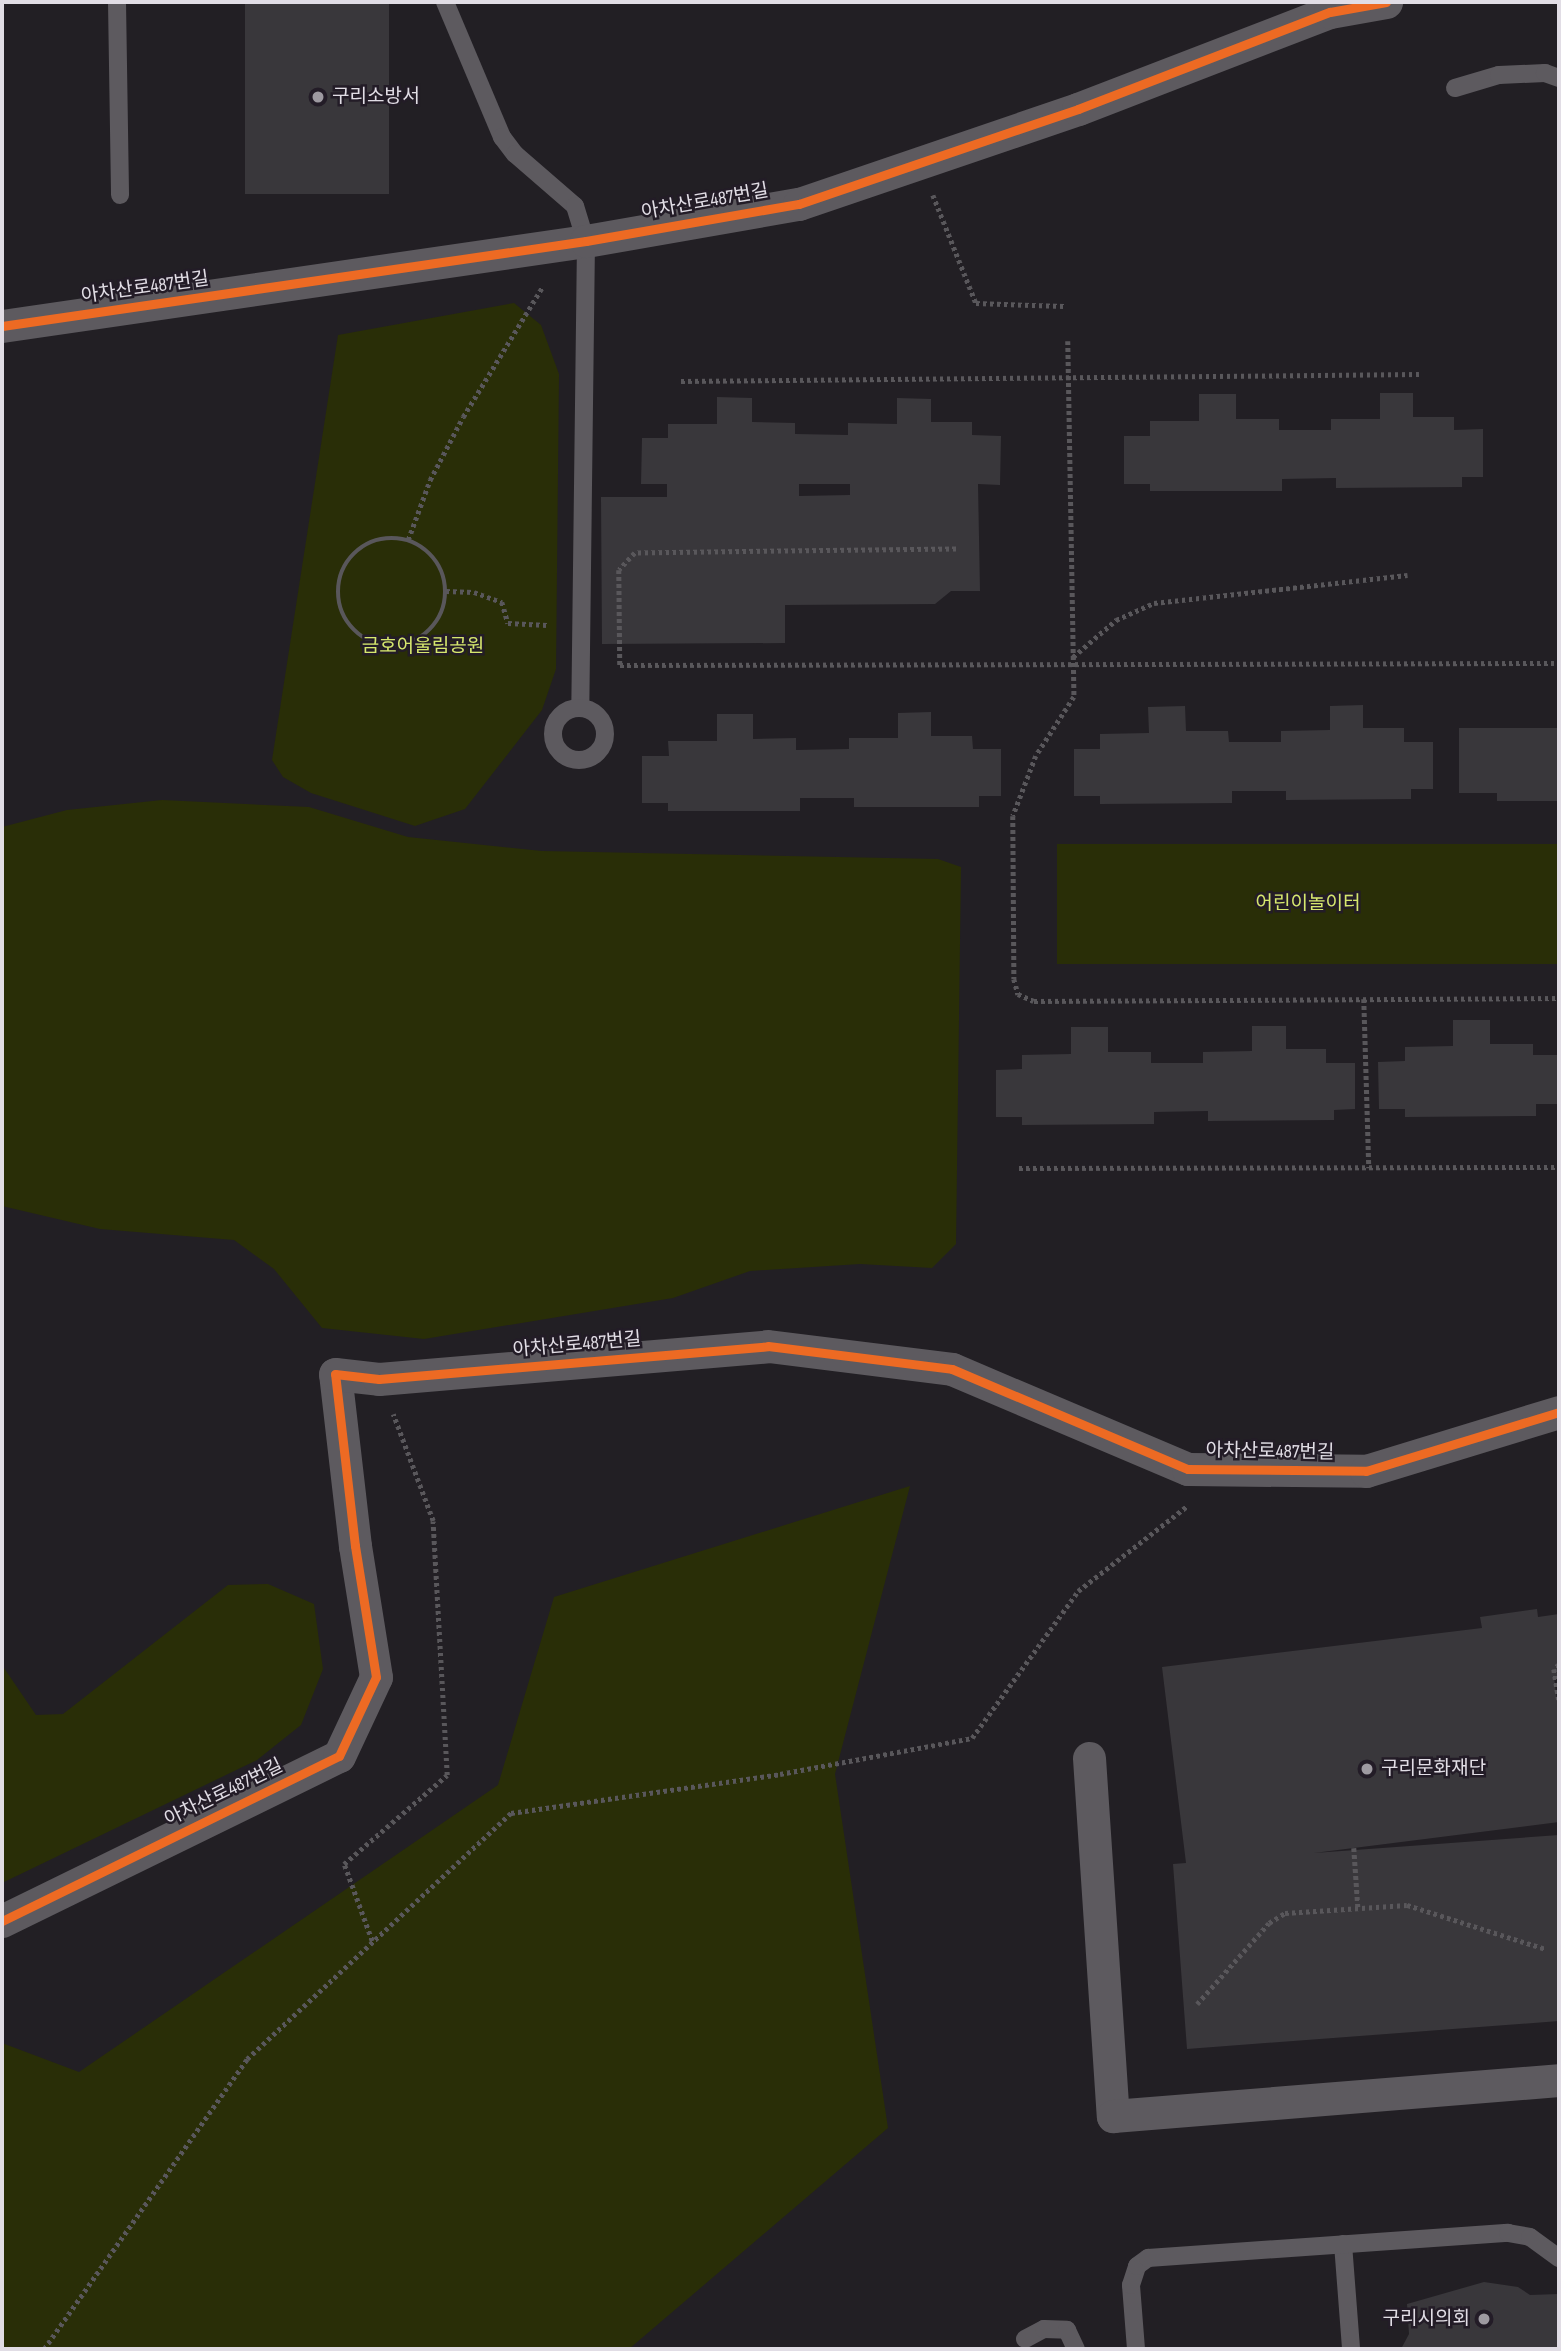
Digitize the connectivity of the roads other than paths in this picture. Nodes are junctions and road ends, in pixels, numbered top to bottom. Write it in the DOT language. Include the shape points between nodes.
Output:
graph roads {
  1 [pos="117,2"];
  2 [pos="445,2"];
  3 [pos="1387,2"];
  4 [pos="1328,7"];
  5 [pos="1559,78"];
  6 [pos="1455,88"];
  7 [pos="120,195"];
  8 [pos="586,241"];
  9 [pos="2,326"];
  10 [pos="580,708"];
  11 [pos="1559,1412"];
  12 [pos="1089,1758"];
  13 [pos="2,1922"];
  14 [pos="1559,2080"];
  15 [pos="1343,2244"];
  16 [pos="1559,2258"];
  17 [pos="1026,2339"];
  18 [pos="1076,2349"];
  19 [pos="1136,2349"];
  20 [pos="1351,2349"];
  1 -- 7 [label="lane"];
  2 -- 8 [label="lane" via="502,137 575,206"];
  3 -- 4 [label="street, 아차산로487번길"];
  4 -- 8 [label="street, 아차산로487번길" via="1078,109 799,204"];
  5 -- 6 [label="lane" via="1545,73 1500,75"];
  8 -- 9 [label="street, 아차산로487번길"];
  8 -- 10 [label="lane"];
  11 -- 13 [label="street, 아차산로487번길" via="1366,1471 1188,1469 952,1368 768,1346 379,1379 335,1374 376,1677 339,1756"];
  12 -- 14 [label="street" via="1113,2116"];
  15 -- 16 [label="lane" via="1508,2233 1530,2237"];
  15 -- 19 [label="lane" via="1142,2261 1131,2285"];
  15 -- 20 [label="lane"];
  17 -- 18 [label="lane" via="1044,2329 1068,2330"];
}
